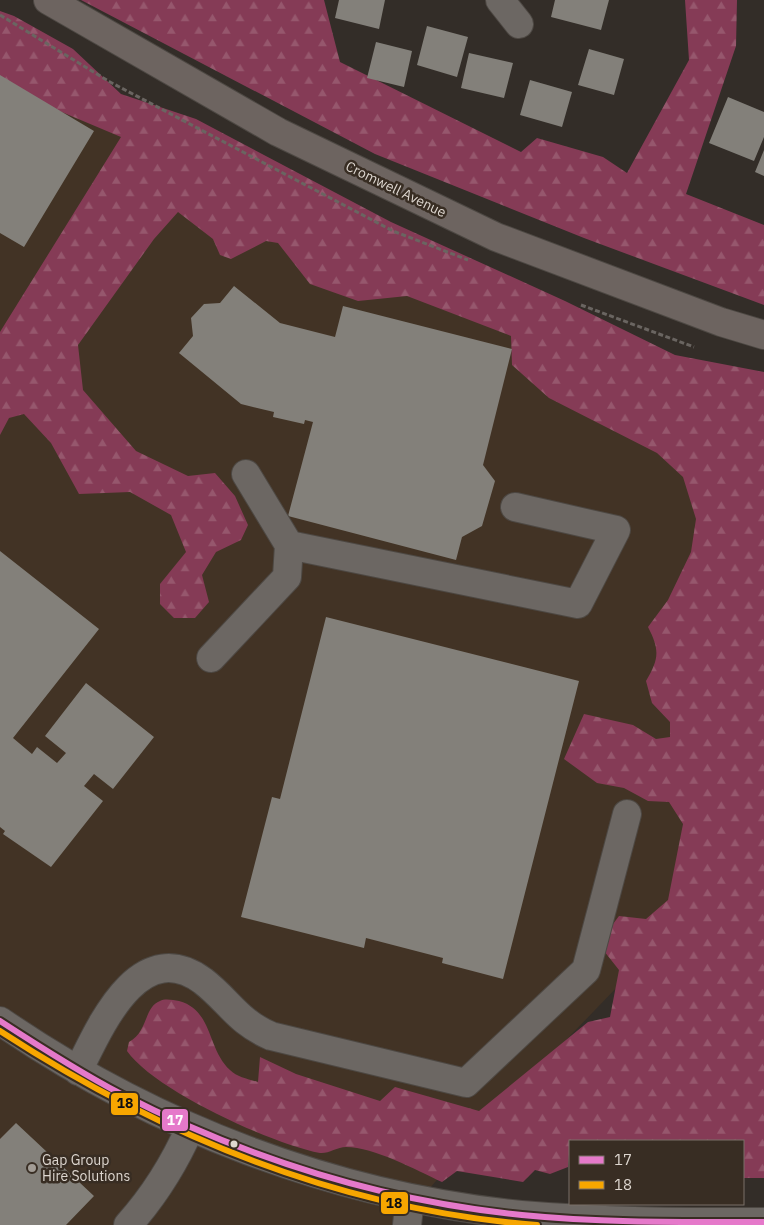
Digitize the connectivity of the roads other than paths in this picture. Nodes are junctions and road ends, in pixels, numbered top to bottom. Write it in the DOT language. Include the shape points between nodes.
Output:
graph roads {
  1 [pos="48,0"];
  2 [pos="500,0"];
  3 [pos="519,24"];
  4 [pos="764,335"];
  5 [pos="246,474"];
  6 [pos="515,507"];
  7 [pos="289,545"];
  8 [pos="211,658"];
  9 [pos="627,814"];
  10 [pos="0,1021"];
  11 [pos="78,1071"];
  12 [pos="190,1128"];
  13 [pos="410,1198"];
  14 [pos="764,1222"];
  15 [pos="128,1225"];
  16 [pos="407,1225"];
  1 -- 4 [label="main road, Cromwell Avenue" via="278,132 496,236 721,322"];
  2 -- 3 [label="street"];
  5 -- 7 [label="street"];
  6 -- 7 [label="street" via="616,530 578,604"];
  7 -- 8 [label="street" via="287,577"];
  9 -- 11 [label="street" via="586,970 466,1083 271,1036 256,1029 208,986 186,972 171,969 154,970 121,996 106,1016"];
  10 -- 11 [label="street"];
  11 -- 12 [label="street"];
  12 -- 13 [label="street" via="342,1182"];
  12 -- 15 [label="street" via="175,1161"];
  13 -- 14 [label="street" via="520,1214 599,1220"];
  13 -- 16 [label="street"];
}
